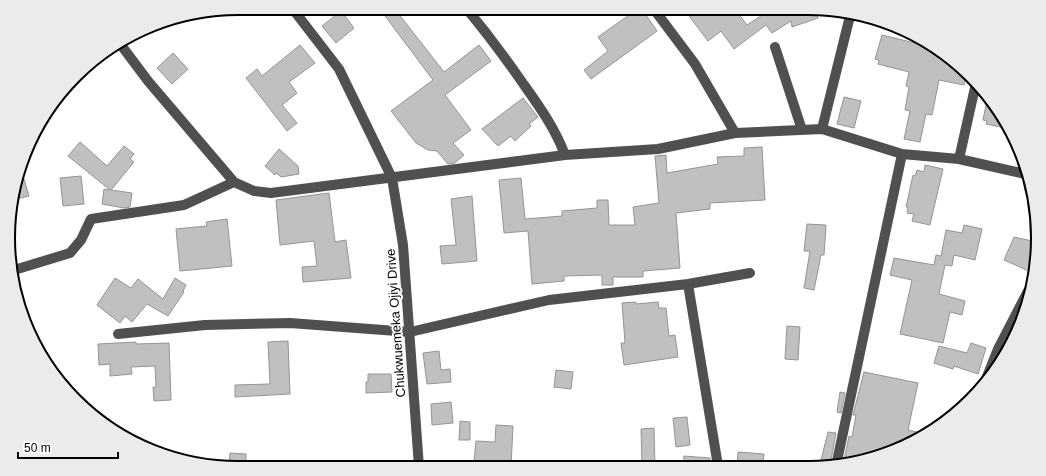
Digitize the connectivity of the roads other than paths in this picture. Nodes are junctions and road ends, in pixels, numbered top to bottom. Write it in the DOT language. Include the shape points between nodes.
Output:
graph roads {
  1 [pos="297,15"];
  2 [pos="472,15"];
  3 [pos="658,15"];
  4 [pos="849,19"];
  5 [pos="123,47"];
  6 [pos="775,47"];
  7 [pos="975,89"];
  8 [pos="822,129"];
  9 [pos="802,130"];
  10 [pos="735,133"];
  11 [pos="902,154"];
  12 [pos="565,155"];
  13 [pos="959,159"];
  14 [pos="1021,173"];
  15 [pos="392,178"];
  16 [pos="234,182"];
  17 [pos="17,269"];
  18 [pos="750,273"];
  19 [pos="688,284"];
  20 [pos="1020,305"];
  21 [pos="410,332"];
  22 [pos="118,334"];
  23 [pos="992,363"];
  24 [pos="837,459"];
  25 [pos="419,461"];
  26 [pos="717,461"];
  1 -- 15 [label="street, Chukwuemeka Ojiyi Drive" via="339,69"];
  2 -- 12 [label="street" via="546,116 558,136"];
  3 -- 10 [label="street" via="695,64"];
  4 -- 8 [label="street"];
  5 -- 16 [label="street"];
  6 -- 9 [label="street"];
  7 -- 13 [label="street"];
  8 -- 9 [label="street"];
  8 -- 11 [label="street"];
  9 -- 10 [label="street"];
  10 -- 12 [label="street" via="658,149"];
  11 -- 13 [label="street"];
  11 -- 24 [label="street"];
  12 -- 15 [label="street"];
  13 -- 14 [label="street"];
  15 -- 16 [label="street" via="271,193 254,191"];
  15 -- 21 [label="street, Chukwuemeka Ojiyi Drive" via="403,245"];
  16 -- 17 [label="street" via="184,205 91,219 81,240 70,253"];
  18 -- 19 [label="street"];
  19 -- 21 [label="street" via="549,300"];
  19 -- 26 [label="street"];
  20 -- 23 [label="street"];
  21 -- 22 [label="street" via="290,323 204,325"];
  21 -- 25 [label="street, Chukwuemeka Ojiyi Drive"];
}
